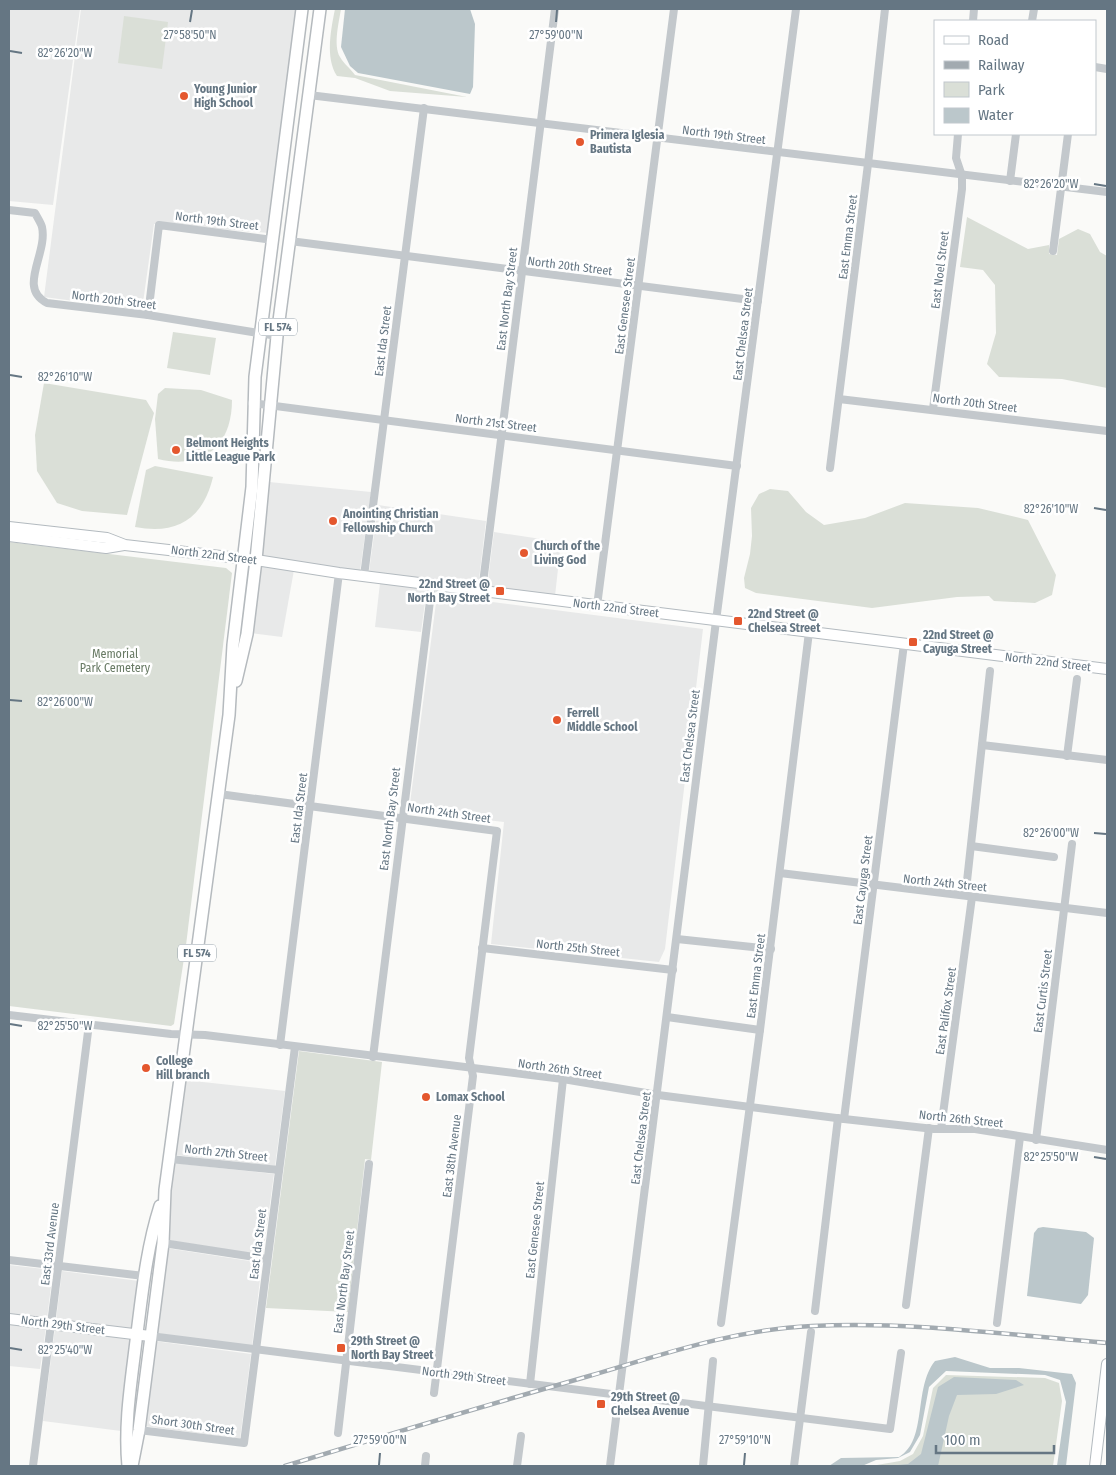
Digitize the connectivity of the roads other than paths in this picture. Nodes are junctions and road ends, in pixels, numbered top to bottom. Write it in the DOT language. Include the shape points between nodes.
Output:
graph roads {
  1 [pos="302,9"];
  2 [pos="320,9"];
  3 [pos="555,9"];
  4 [pos="674,9"];
  5 [pos="796,9"];
  6 [pos="885,9"];
  7 [pos="309,95"];
  8 [pos="424,108"];
  9 [pos="541,123"];
  10 [pos="958,135"];
  11 [pos="1016,135"];
  12 [pos="1068,135"];
  13 [pos="658,138"];
  14 [pos="777,152"];
  15 [pos="868,164"];
  16 [pos="962,176"];
  17 [pos="1010,181"];
  18 [pos="1061,187"];
  19 [pos="1107,192"];
  20 [pos="9,210"];
  21 [pos="273,240"];
  22 [pos="290,241"];
  23 [pos="1053,251"];
  24 [pos="405,257"];
  25 [pos="522,271"];
  26 [pos="639,286"];
  27 [pos="283,291"];
  28 [pos="758,301"];
  29 [pos="148,315"];
  30 [pos="261,333"];
  31 [pos="276,336"];
  32 [pos="839,398"];
  33 [pos="252,404"];
  34 [pos="269,406"];
  35 [pos="933,409"];
  36 [pos="385,421"];
  37 [pos="1107,432"];
  38 [pos="502,436"];
  39 [pos="618,450"];
  40 [pos="737,466"];
  41 [pos="830,468"];
  42 [pos="9,527"];
  43 [pos="9,536"];
  44 [pos="125,545"];
  45 [pos="243,559"];
  46 [pos="256,560"];
  47 [pos="340,573"];
  48 [pos="364,576"];
  49 [pos="432,585"];
  50 [pos="482,591"];
  51 [pos="597,606"];
  52 [pos="716,621"];
  53 [pos="809,632"];
  54 [pos="904,644"];
  55 [pos="1107,669"];
  56 [pos="990,671"];
  57 [pos="1077,679"];
  58 [pos="229,715"];
  59 [pos="982,745"];
  60 [pos="1067,756"];
  61 [pos="1107,760"];
  62 [pos="219,794"];
  63 [pos="310,806"];
  64 [pos="402,818"];
  65 [pos="498,831"];
  66 [pos="1072,844"];
  67 [pos="971,846"];
  68 [pos="1054,856"];
  69 [pos="780,873"];
  70 [pos="967,881"];
  71 [pos="874,886"];
  72 [pos="972,897"];
  73 [pos="1065,908"];
  74 [pos="1107,913"];
  75 [pos="677,939"];
  76 [pos="482,948"];
  77 [pos="770,949"];
  78 [pos="672,970"];
  79 [pos="9,1015"];
  80 [pos="667,1017"];
  81 [pos="89,1024"];
  82 [pos="760,1030"];
  83 [pos="186,1035"];
  84 [pos="280,1045"];
  85 [pos="295,1047"];
  86 [pos="373,1057"];
  87 [pos="471,1069"];
  88 [pos="564,1079"];
  89 [pos="658,1095"];
  90 [pos="750,1106"];
  91 [pos="841,1118"];
  92 [pos="929,1128"];
  93 [pos="941,1129"];
  94 [pos="1020,1137"];
  95 [pos="1036,1140"];
  96 [pos="1107,1150"];
  97 [pos="170,1159"];
  98 [pos="369,1164"];
  99 [pos="279,1170"];
  100 [pos="165,1190"];
  101 [pos="162,1243"];
  102 [pos="268,1259"];
  103 [pos="9,1260"];
  104 [pos="58,1267"];
  105 [pos="144,1276"];
  106 [pos="906,1305"];
  107 [pos="815,1311"];
  108 [pos="9,1319"];
  109 [pos="721,1323"];
  110 [pos="997,1323"];
  111 [pos="51,1324"];
  112 [pos="810,1332"];
  113 [pos="137,1335"];
  114 [pos="150,1336"];
  115 [pos="256,1350"];
  116 [pos="901,1353"];
  117 [pos="347,1361"];
  118 [pos="713,1361"];
  119 [pos="1107,1364"];
  120 [pos="436,1373"];
  121 [pos="530,1384"];
  122 [pos="434,1394"];
  123 [pos="619,1396"];
  124 [pos="710,1407"];
  125 [pos="800,1418"];
  126 [pos="139,1430"];
  127 [pos="338,1433"];
  128 [pos="521,1436"];
  129 [pos="244,1443"];
  130 [pos="426,1456"];
  131 [pos="33,1466"];
  132 [pos="128,1466"];
  133 [pos="132,1466"];
  134 [pos="425,1466"];
  135 [pos="517,1466"];
  136 [pos="610,1466"];
  137 [pos="703,1466"];
  138 [pos="794,1466"];
  139 [pos="1095,1466"];
  1 -- 21 [label="main road, FL 574"];
  2 -- 7 [label="main road, FL 574"];
  3 -- 9 [label="street, East North Bay Street"];
  4 -- 13 [label="street, East Genesee Street"];
  5 -- 14 [label="street, East Chelsea Street"];
  6 -- 15 [label="street, East Emma Street"];
  7 -- 8 [label="street, North 19th Street"];
  7 -- 22 [label="main road, FL 574"];
  8 -- 9 [label="street, North 19th Street"];
  8 -- 24 [label="street, East Ida Street"];
  9 -- 13 [label="street, North 19th Street"];
  9 -- 25 [label="street, East North Bay Street"];
  10 -- 16 [label="street, East Noel Street" via="956,158"];
  11 -- 17 [label="street"];
  12 -- 18 [label="street"];
  13 -- 14 [label="street, North 19th Street"];
  13 -- 26 [label="street, East Genesee Street"];
  14 -- 15 [label="street, North 19th Street"];
  14 -- 28 [label="street, East Chelsea Street"];
  15 -- 16 [label="street, North 19th Street"];
  15 -- 32 [label="street, East Emma Street"];
  16 -- 17 [label="street, North 19th Street"];
  16 -- 35 [label="street, East Noel Street"];
  17 -- 18 [label="street, North 19th Street"];
  18 -- 19 [label="street, North 19th Street"];
  18 -- 23 [label="street"];
  20 -- 29 [label="street, North 20th Street" via="35,213 42,227 42,242 33,280 38,298 47,303"];
  21 -- 27 [label="main road" via="283,254"];
  21 -- 29 [label="street, North 19th Street" via="159,226"];
  21 -- 30 [label="main road, FL 574"];
  22 -- 24 [label="street, North 20th Street"];
  22 -- 27 [label="main road, FL 574"];
  24 -- 25 [label="street, North 20th Street"];
  24 -- 36 [label="street, East Ida Street"];
  25 -- 26 [label="street, North 20th Street"];
  25 -- 38 [label="street, East North Bay Street"];
  26 -- 28 [label="street, North 20th Street"];
  26 -- 39 [label="street, East Genesee Street"];
  27 -- 31 [label="main road, FL 574"];
  28 -- 40 [label="street, East Chelsea Street"];
  29 -- 30 [label="street, North 20th Street"];
  30 -- 31 [label="street, North 20th Street"];
  30 -- 33 [label="main road, FL 574"];
  31 -- 34 [label="main road, FL 574"];
  32 -- 35 [label="street, North 20th Street"];
  32 -- 41 [label="street, East Emma Street"];
  33 -- 34 [label="street, North 21st Street"];
  33 -- 45 [label="main road, FL 574" via="252,487"];
  34 -- 36 [label="street, North 21st Street"];
  34 -- 46 [label="main road, FL 574"];
  35 -- 37 [label="street, North 20th Street"];
  36 -- 38 [label="street, North 21st Street"];
  36 -- 48 [label="street, East Ida Street"];
  38 -- 39 [label="street, North 21st Street"];
  38 -- 50 [label="street, East North Bay Street"];
  39 -- 40 [label="street, North 21st Street"];
  39 -- 51 [label="street, East Genesee Street"];
  40 -- 52 [label="street, East Chelsea Street"];
  42 -- 44 [label="main road, North 22nd Street" via="107,538"];
  43 -- 44 [label="main road, North 22nd Street" via="106,548"];
  44 -- 45 [label="main road, North 22nd Street"];
  45 -- 46 [label="main road, North 22nd Street"];
  45 -- 58 [label="main road, FL 574" via="232,645"];
  46 -- 47 [label="main road, North 22nd Street"];
  46 -- 58 [label="main road, FL 574" via="247,634"];
  47 -- 48 [label="main road, North 22nd Street"];
  47 -- 63 [label="street, East Ida Street"];
  48 -- 49 [label="main road, North 22nd Street"];
  49 -- 50 [label="main road, North 22nd Street"];
  49 -- 64 [label="street, East North Bay Street"];
  50 -- 51 [label="main road, North 22nd Street"];
  51 -- 52 [label="main road, North 22nd Street"];
  52 -- 53 [label="main road, North 22nd Street"];
  52 -- 75 [label="street, East Chelsea Street"];
  53 -- 54 [label="main road, North 22nd Street"];
  53 -- 69 [label="street, East Emma Street"];
  54 -- 55 [label="main road, North 22nd Street"];
  54 -- 71 [label="street, East Cayuga Street"];
  56 -- 59 [label="street"];
  57 -- 60 [label="street"];
  58 -- 62 [label="main road, FL 574"];
  59 -- 60 [label="street"];
  59 -- 67 [label="street"];
  60 -- 61 [label="street"];
  62 -- 63 [label="street, North 24th Street"];
  62 -- 83 [label="main road, FL 574"];
  63 -- 64 [label="street, North 24th Street"];
  63 -- 84 [label="street, East Ida Street"];
  64 -- 65 [label="street, North 24th Street"];
  64 -- 86 [label="street, East North Bay Street"];
  65 -- 76 [label="street, East 38th Avenue"];
  66 -- 73 [label="street, East Curtis Street"];
  67 -- 68 [label="street"];
  67 -- 70 [label="street"];
  69 -- 71 [label="street, North 24th Street"];
  69 -- 77 [label="street, East Emma Street"];
  71 -- 72 [label="street, North 24th Street"];
  71 -- 91 [label="street, East Cayuga Street"];
  72 -- 73 [label="street, North 24th Street"];
  72 -- 93 [label="street, East Palifox Street"];
  73 -- 74 [label="street, North 24th Street"];
  73 -- 95 [label="street, East Curtis Street"];
  75 -- 77 [label="street"];
  75 -- 78 [label="street, East Chelsea Street"];
  76 -- 78 [label="street, North 25th Street"];
  76 -- 87 [label="street, East 38th Avenue" via="469,1058"];
  77 -- 82 [label="street, East Emma Street"];
  78 -- 80 [label="street, East Chelsea Street"];
  79 -- 81 [label="street, North 26th Street"];
  80 -- 82 [label="street"];
  80 -- 89 [label="street, East Chelsea Street"];
  81 -- 83 [label="street, North 26th Street"];
  81 -- 104 [label="street, East 33rd Avenue"];
  82 -- 90 [label="street, East Emma Street"];
  83 -- 84 [label="street, North 26th Street"];
  83 -- 97 [label="main road, FL 574"];
  84 -- 85 [label="street, North 26th Street"];
  85 -- 86 [label="street, North 26th Street"];
  85 -- 99 [label="street, East Ida Street"];
  86 -- 87 [label="street, North 26th Street"];
  87 -- 88 [label="street, North 26th Street"];
  87 -- 120 [label="street, East 38th Avenue" via="473,1076"];
  88 -- 89 [label="street, North 26th Street"];
  88 -- 121 [label="street, East Genesee Street"];
  89 -- 90 [label="street, North 26th Street"];
  89 -- 123 [label="street, East Chelsea Street"];
  90 -- 91 [label="street, North 26th Street"];
  90 -- 109 [label="street, East Emma Street"];
  91 -- 92 [label="street, North 26th Street"];
  91 -- 107 [label="street, East Cayuga Street"];
  92 -- 93 [label="street, North 26th Street"];
  92 -- 106 [label="street"];
  93 -- 94 [label="street, North 26th Street" via="975,1129"];
  94 -- 95 [label="street, North 26th Street"];
  94 -- 110 [label="street"];
  95 -- 96 [label="street, North 26th Street"];
  97 -- 99 [label="street, North 27th Street"];
  97 -- 100 [label="main road, FL 574"];
  98 -- 117 [label="street, East North Bay Street"];
  99 -- 102 [label="street, East Ida Street"];
  100 -- 101 [label="main road, FL 574"];
  100 -- 105 [label="main road, FL 574" via="153,1228"];
  101 -- 102 [label="street"];
  101 -- 114 [label="main road, FL 574"];
  102 -- 115 [label="street, East Ida Street"];
  103 -- 104 [label="street"];
  104 -- 105 [label="street"];
  104 -- 111 [label="street, East 33rd Avenue"];
  105 -- 113 [label="main road, FL 574"];
  108 -- 111 [label="main road, North 29th Street"];
  111 -- 113 [label="main road, North 29th Street"];
  111 -- 131 [label="street, East 33rd Avenue"];
  112 -- 125 [label="street"];
  113 -- 114 [label="main road, North 29th Street"];
  113 -- 132 [label="main road, FL 574" via="126,1417"];
  114 -- 115 [label="street, North 29th Street"];
  114 -- 126 [label="main road, FL 574"];
  115 -- 117 [label="street, North 29th Street"];
  115 -- 129 [label="street, East Ida Street"];
  116 -- 125 [label="street, North 29th Street" via="890,1430"];
  117 -- 120 [label="street, North 29th Street"];
  117 -- 127 [label="street, East North Bay Street"];
  118 -- 124 [label="street"];
  119 -- 139 [label="main road"];
  120 -- 121 [label="street, North 29th Street"];
  120 -- 122 [label="street, East 38th Avenue"];
  121 -- 123 [label="street, North 29th Street"];
  123 -- 124 [label="street, North 29th Street"];
  123 -- 136 [label="street, East Chelsea Street"];
  124 -- 125 [label="street, North 29th Street"];
  124 -- 137 [label="street"];
  125 -- 138 [label="street"];
  126 -- 129 [label="street, Short 30th Street"];
  126 -- 133 [label="main road, FL 574"];
  128 -- 135 [label="street"];
  130 -- 134 [label="street"];
}
